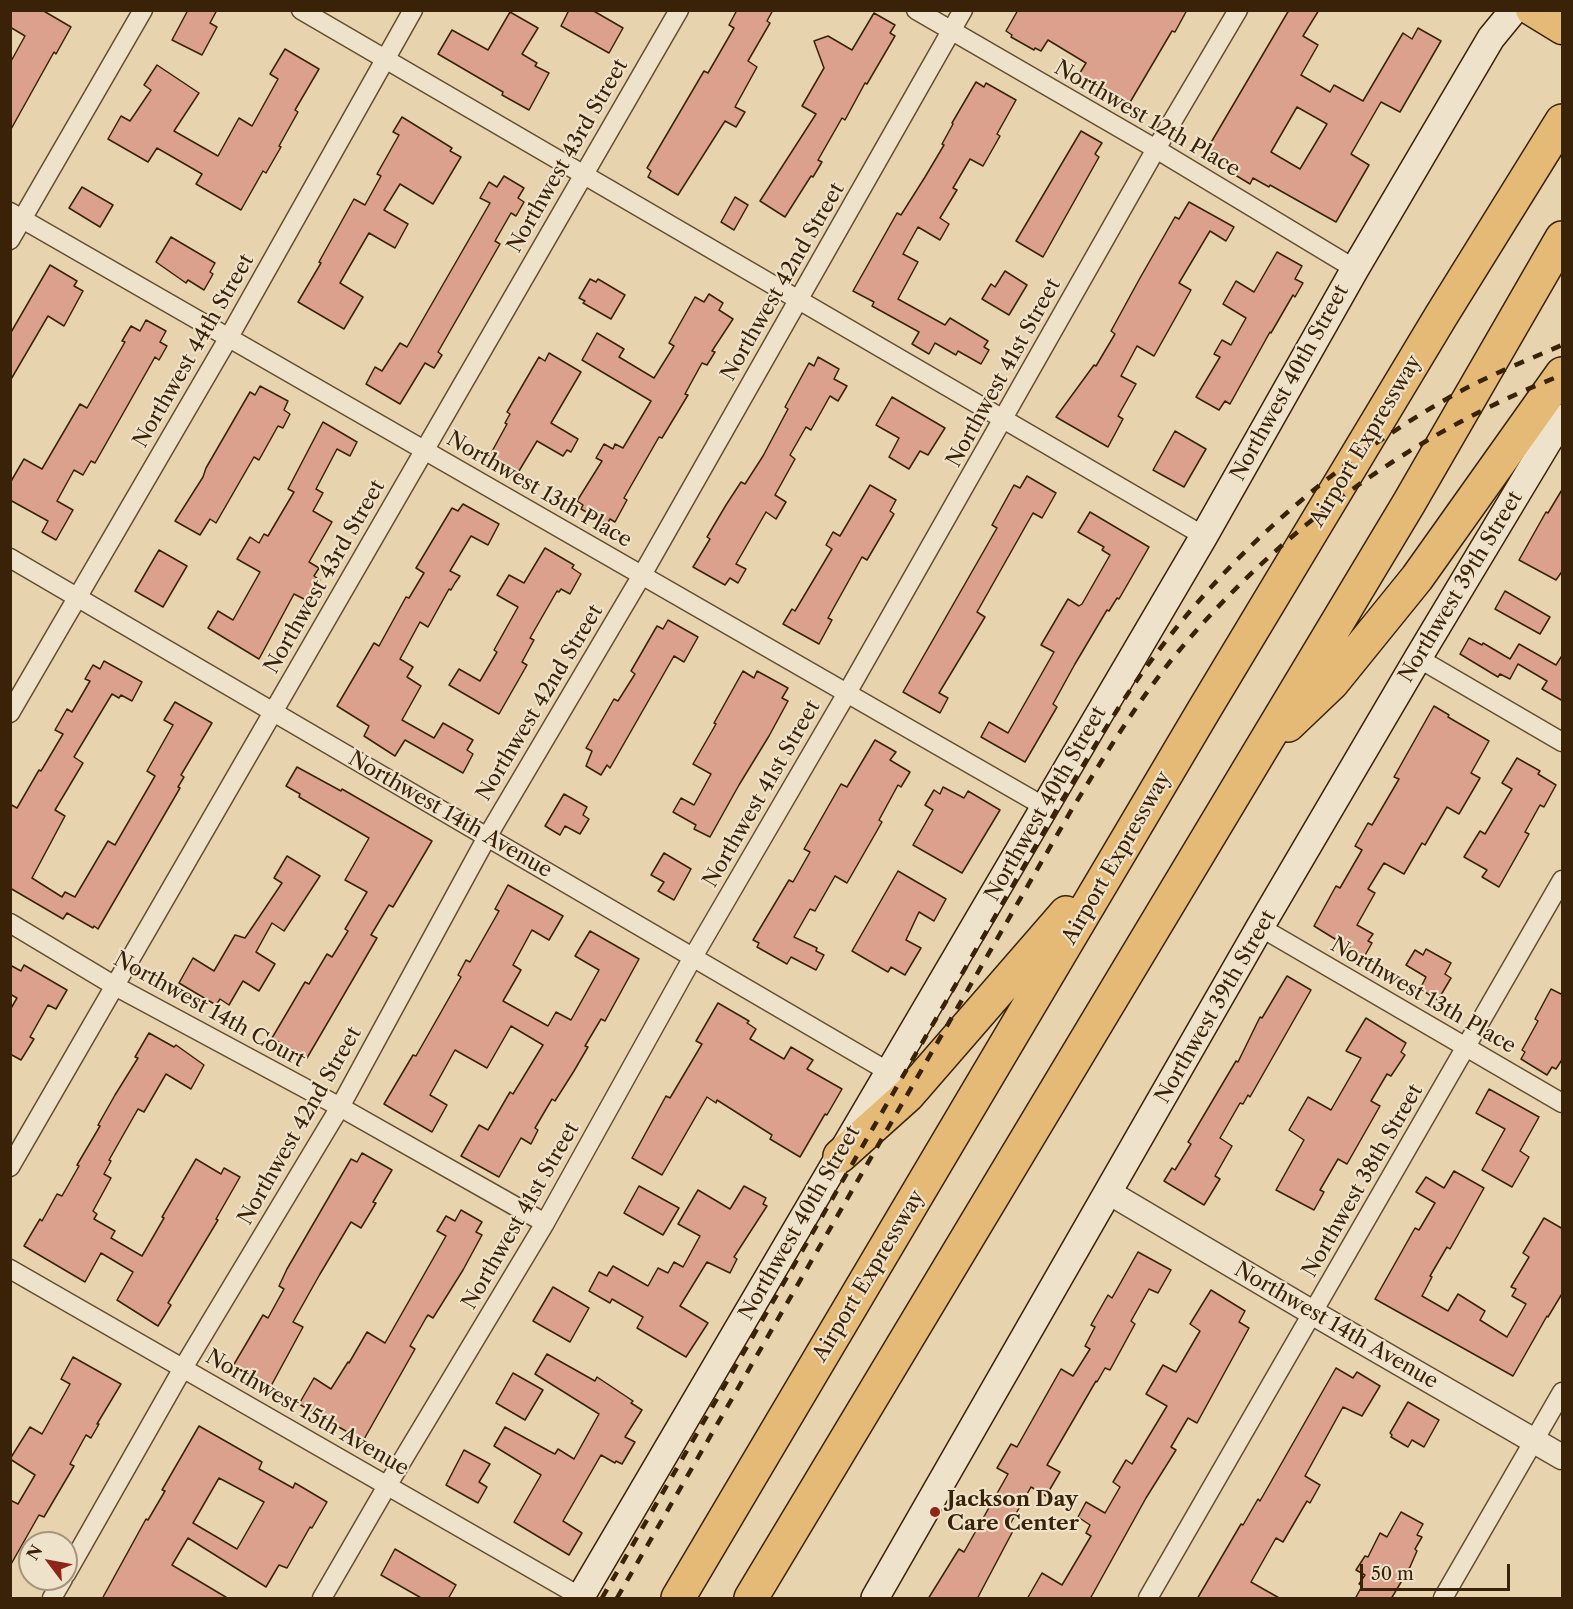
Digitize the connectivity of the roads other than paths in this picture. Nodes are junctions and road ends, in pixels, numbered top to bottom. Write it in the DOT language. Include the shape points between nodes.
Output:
graph roads {
  1 [pos="143,10"];
  2 [pos="301,10"];
  3 [pos="413,10"];
  4 [pos="679,10"];
  5 [pos="916,10"];
  6 [pos="963,10"];
  7 [pos="1238,10"];
  8 [pos="1514,10"];
  9 [pos="1531,10"];
  10 [pos="1563,28"];
  11 [pos="951,31"];
  12 [pos="385,60"];
  13 [pos="1562,122"];
  14 [pos="1155,149"];
  15 [pos="584,175"];
  16 [pos="16,215"];
  17 [pos="1563,238"];
  18 [pos="10,240"];
  19 [pos="1354,269"];
  20 [pos="799,300"];
  21 [pos="229,337"];
  22 [pos="1563,374"];
  23 [pos="1563,418"];
  24 [pos="1003,420"];
  25 [pos="424,450"];
  26 [pos="1204,536"];
  27 [pos="10,558"];
  28 [pos="642,575"];
  29 [pos="77,597"];
  30 [pos="1418,658"];
  31 [pos="847,693"];
  32 [pos="273,711"];
  33 [pos="10,713"];
  34 [pos="1563,742"];
  35 [pos="1260,751"];
  36 [pos="1152,798"];
  37 [pos="1045,807"];
  38 [pos="487,837"];
  39 [pos="1563,880"];
  40 [pos="10,923"];
  41 [pos="1260,927"];
  42 [pos="693,957"];
  43 [pos="115,986"];
  44 [pos="1465,1048"];
  45 [pos="889,1072"];
  46 [pos="1563,1103"];
  47 [pos="340,1107"];
  48 [pos="840,1156"];
  49 [pos="10,1167"];
  50 [pos="1110,1192"];
  51 [pos="545,1223"];
  52 [pos="10,1269"];
  53 [pos="1313,1313"];
  54 [pos="183,1368"];
  55 [pos="1563,1392"];
  56 [pos="1534,1441"];
  57 [pos="1563,1457"];
  58 [pos="387,1486"];
  59 [pos="78,1553"];
  60 [pos="580,1598"];
  61 [pos="322,1599"];
  62 [pos="678,1599"];
  63 [pos="751,1599"];
  64 [pos="875,1599"];
  65 [pos="1148,1599"];
  66 [pos="1443,1599"];
  1 -- 16 [label="street"];
  2 -- 12 [label="street"];
  3 -- 12 [label="street, Northwest 44th Street"];
  4 -- 15 [label="street, Northwest 43rd Street"];
  5 -- 11 [label="street, Northwest 12th Place"];
  6 -- 11 [label="street, Northwest 42nd Street"];
  7 -- 14 [label="street, Northwest 41st Street"];
  8 -- 19 [label="main road, Northwest 40th Street" via="1491,38"];
  9 -- 10 [label="main road"];
  11 -- 14 [label="street, Northwest 12th Place"];
  11 -- 20 [label="street, Northwest 42nd Street"];
  12 -- 15 [label="street"];
  12 -- 21 [label="street, Northwest 44th Street"];
  13 -- 36 [label="highway, Airport Expressway"];
  14 -- 19 [label="street, Northwest 12th Place"];
  14 -- 24 [label="street, Northwest 41st Street"];
  15 -- 20 [label="street"];
  15 -- 25 [label="street, Northwest 43rd Street"];
  16 -- 18 [label="street"];
  16 -- 21 [label="street, Northwest 13th Place"];
  17 -- 35 [label="highway"];
  19 -- 26 [label="main road, Northwest 40th Street"];
  20 -- 24 [label="street"];
  20 -- 28 [label="street, Northwest 42nd Street"];
  21 -- 25 [label="street, Northwest 13th Place"];
  21 -- 29 [label="street, Northwest 44th Street"];
  22 -- 35 [label="highway" via="1417,578 1332,683"];
  23 -- 30 [label="main road, Northwest 39th Street"];
  24 -- 26 [label="street"];
  24 -- 31 [label="street, Northwest 41st Street"];
  25 -- 28 [label="street, Northwest 13th Place"];
  25 -- 32 [label="street, Northwest 43rd Street"];
  26 -- 37 [label="main road, Northwest 40th Street"];
  27 -- 29 [label="street, Northwest 14th Avenue"];
  28 -- 31 [label="street, Northwest 13th Place"];
  28 -- 38 [label="street, Northwest 42nd Street"];
  29 -- 32 [label="street, Northwest 14th Avenue"];
  29 -- 33 [label="street, Northwest 44th Street"];
  30 -- 34 [label="street"];
  30 -- 41 [label="main road, Northwest 39th Street"];
  31 -- 37 [label="street, Northwest 13th Place"];
  31 -- 42 [label="street, Northwest 41st Street"];
  32 -- 38 [label="street, Northwest 14th Avenue"];
  32 -- 43 [label="street, Northwest 43rd Street"];
  35 -- 63 [label="highway"];
  36 -- 48 [label="highway" via="1057,925 947,1052 908,1095"];
  36 -- 62 [label="highway, Airport Expressway"];
  37 -- 45 [label="main road, Northwest 40th Street"];
  38 -- 42 [label="street, Northwest 14th Avenue"];
  38 -- 47 [label="street, Northwest 42nd Street"];
  39 -- 44 [label="street, Northwest 38th Street"];
  40 -- 43 [label="street, Northwest 14th Court"];
  41 -- 44 [label="street, Northwest 13th Place"];
  41 -- 50 [label="main road, Northwest 39th Street"];
  42 -- 45 [label="street, Northwest 14th Avenue"];
  42 -- 51 [label="street, Northwest 41st Street"];
  43 -- 47 [label="street, Northwest 14th Court"];
  43 -- 49 [label="street, Northwest 43rd Street"];
  44 -- 46 [label="street, Northwest 13th Place"];
  44 -- 53 [label="street, Northwest 38th Street"];
  45 -- 48 [label="main road, Northwest 40th Street"];
  47 -- 51 [label="street, Northwest 14th Court"];
  47 -- 54 [label="street, Northwest 42nd Street"];
  48 -- 60 [label="main road, Northwest 40th Street"];
  50 -- 53 [label="street, Northwest 14th Avenue"];
  50 -- 64 [label="main road, Northwest 39th Street"];
  51 -- 58 [label="street, Northwest 41st Street"];
  52 -- 54 [label="street, Northwest 15th Avenue"];
  53 -- 56 [label="street, Northwest 14th Avenue"];
  53 -- 65 [label="street, Northwest 38th Street"];
  54 -- 58 [label="street, Northwest 15th Avenue"];
  54 -- 59 [label="street, Northwest 42nd Street"];
  55 -- 56 [label="street"];
  56 -- 57 [label="street, Northwest 14th Avenue"];
  56 -- 66 [label="street"];
  58 -- 60 [label="street, Northwest 15th Avenue"];
  58 -- 61 [label="street, Northwest 41st Street"];
}
